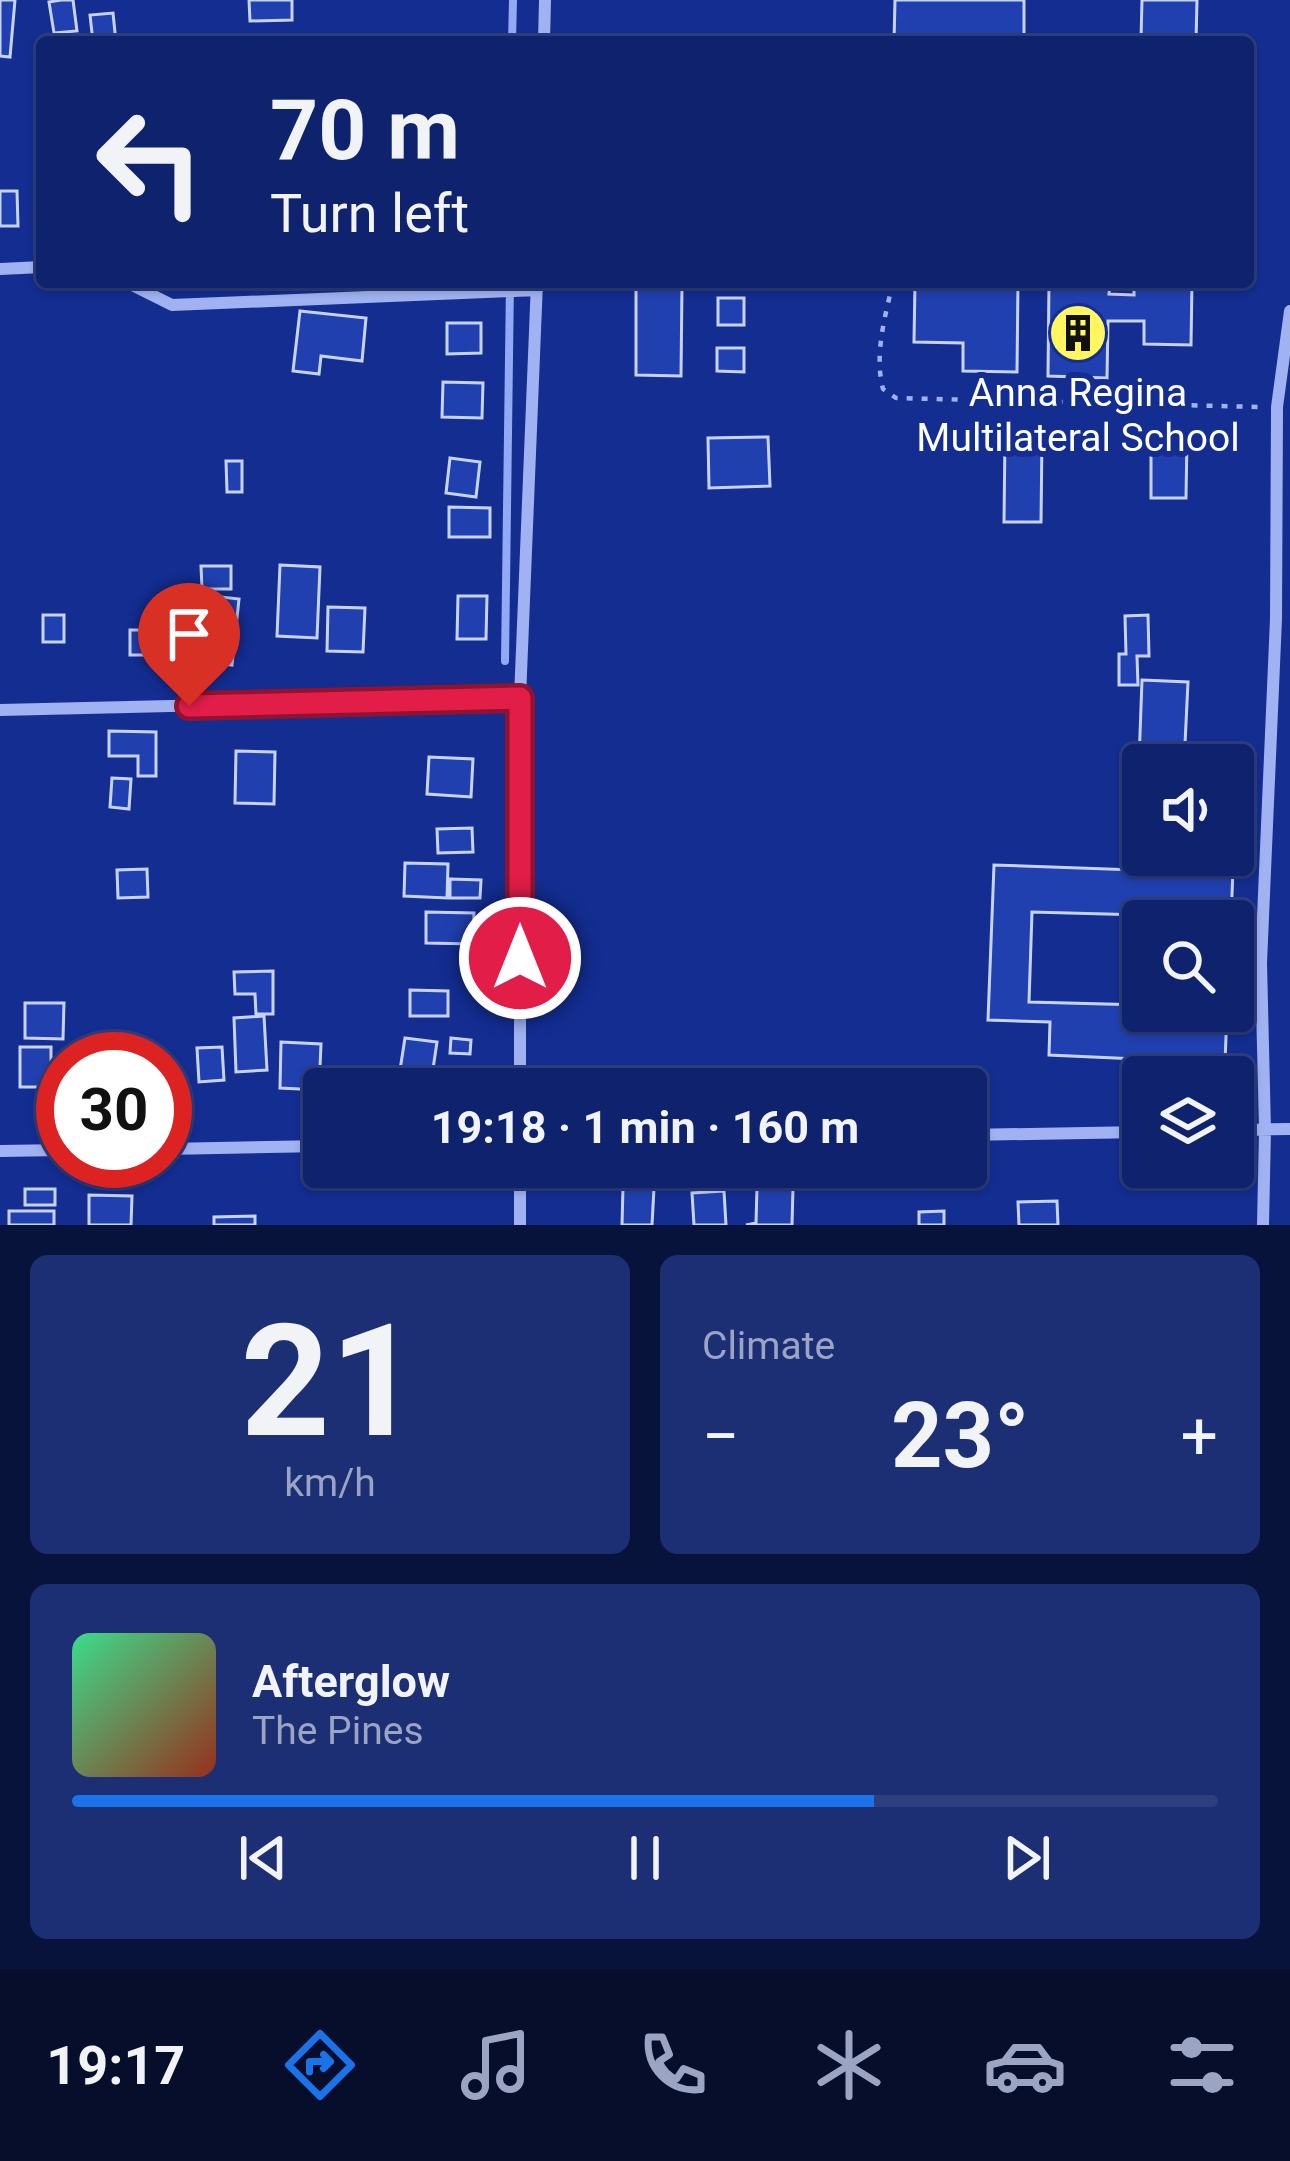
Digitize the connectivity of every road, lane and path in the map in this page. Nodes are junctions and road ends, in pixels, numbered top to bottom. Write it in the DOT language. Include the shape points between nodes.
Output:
graph roads {
  1 [pos="545,0"];
  2 [pos="544,36"];
  3 [pos="36,267"];
  4 [pos="0,268"];
  5 [pos="139,288"];
  6 [pos="525,288"];
  7 [pos="532,288"];
  8 [pos="891,288"];
  9 [pos="1290,311"];
  10 [pos="1277,407"];
  11 [pos="1283,618"];
  12 [pos="520,698"];
  13 [pos="0,710"];
  14 [pos="520,1068"];
  15 [pos="1290,1129"];
  16 [pos="1254,1130"];
  17 [pos="1265,1130"];
  18 [pos="1122,1132"];
  19 [pos="987,1135"];
  20 [pos="303,1146"];
  21 [pos="192,1148"];
  22 [pos="36,1150"];
  23 [pos="0,1151"];
  24 [pos="520,1188"];
  25 [pos="520,1225"];
  26 [pos="1264,1225"];
  1 -- 2 [label="street"];
  3 -- 4 [label="street"];
  5 -- 6 [label="street" via="172,304"];
  7 -- 12 [label="street"];
  8 -- 10 [label="path" via="879,373 896,398"];
  9 -- 10 [label="street"];
  10 -- 11 [label="street"];
  11 -- 17 [label="street" via="1261,963"];
  12 -- 13 [label="street"];
  12 -- 14 [label="street"];
  15 -- 17 [label="street"];
  16 -- 17 [label="street"];
  17 -- 26 [label="street"];
  18 -- 19 [label="street"];
  20 -- 21 [label="street"];
  22 -- 23 [label="street"];
  24 -- 25 [label="street"];
}
